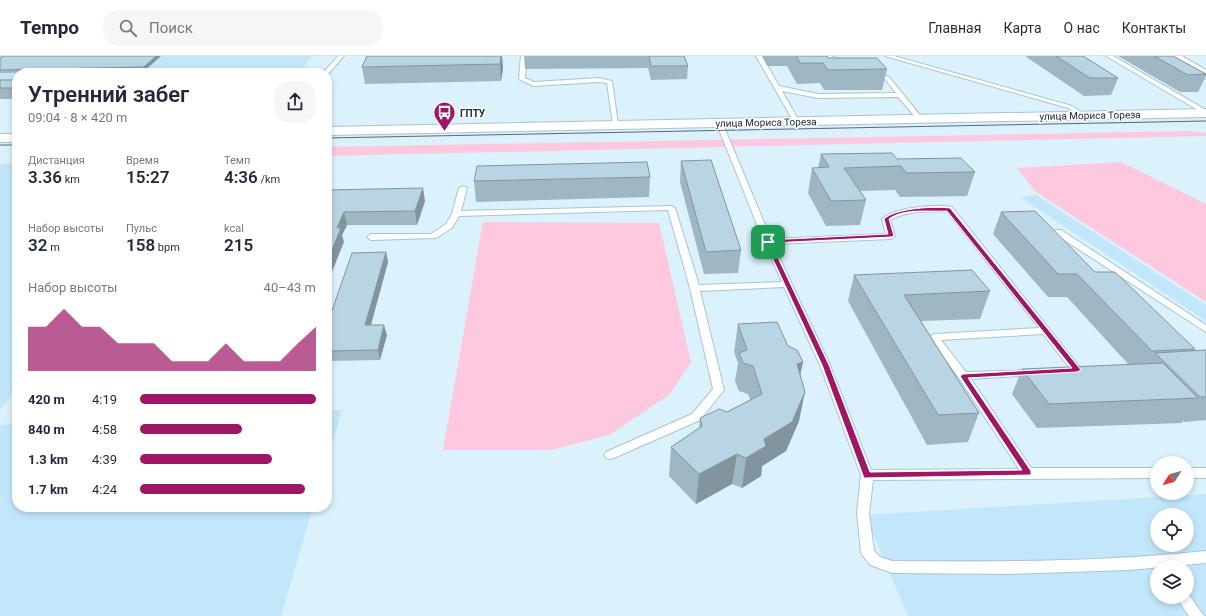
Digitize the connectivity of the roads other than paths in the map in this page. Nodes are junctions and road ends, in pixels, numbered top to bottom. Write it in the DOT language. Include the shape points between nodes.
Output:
graph roads {
  1 [pos="341,56"];
  2 [pos="524,56"];
  3 [pos="759,56"];
  4 [pos="826,56"];
  5 [pos="888,56"];
  6 [pos="1109,56"];
  7 [pos="1173,56"];
  8 [pos="846,63"];
  9 [pos="330,68"];
  10 [pos="867,70"];
  11 [pos="1206,75"];
  12 [pos="778,88"];
  13 [pos="900,95"];
  14 [pos="1206,113"];
  15 [pos="1082,115"];
  16 [pos="920,119"];
  17 [pos="796,121"];
  18 [pos="719,122"];
  19 [pos="616,124"];
  20 [pos="332,131"];
  21 [pos="0,138"];
  22 [pos="12,138"];
  23 [pos="463,188"];
  24 [pos="456,214"];
  25 [pos="1058,232"];
  26 [pos="370,237"];
  27 [pos="768,242"];
  28 [pos="788,284"];
  29 [pos="695,288"];
  30 [pos="1206,329"];
  31 [pos="1046,332"];
  32 [pos="963,376"];
  33 [pos="610,455"];
  34 [pos="1028,473"];
  35 [pos="1150,473"];
  36 [pos="1194,473"];
  37 [pos="1206,473"];
  38 [pos="867,475"];
  39 [pos="1206,557"];
  40 [pos="1189,560"];
  41 [pos="1150,565"];
  42 [pos="1188,604"];
  43 [pos="1197,616"];
  1 -- 9 [label="lane"];
  2 -- 19 [label="lane" via="522,79 533,84 599,80 610,82"];
  3 -- 12 [label="lane"];
  4 -- 8 [label="lane"];
  5 -- 15 [label="lane" via="926,64 1070,107"];
  6 -- 14 [label="lane"];
  7 -- 11 [label="street"];
  10 -- 13 [label="lane" via="887,78"];
  12 -- 13 [label="lane" via="818,96"];
  12 -- 17 [label="lane"];
  13 -- 16 [label="lane"];
  14 -- 15 [label="street, улица Мориса Тореза"];
  15 -- 16 [label="street, улица Мориса Тореза"];
  16 -- 17 [label="street, улица Мориса Тореза"];
  17 -- 18 [label="street, улица Мориса Тореза"];
  18 -- 19 [label="street, улица Мориса Тореза"];
  18 -- 27 [label="lane"];
  19 -- 20 [label="street, улица Мориса Тореза"];
  21 -- 22 [label="street"];
  23 -- 24 [label="lane"];
  24 -- 26 [label="lane" via="449,226 433,236"];
  24 -- 29 [label="lane" via="671,208"];
  25 -- 30 [label="lane"];
  27 -- 28 [label="lane"];
  27 -- 31 [label="lane" via="891,236 886,219 893,214 949,209"];
  28 -- 29 [label="lane"];
  28 -- 38 [label="lane" via="825,365"];
  29 -- 33 [label="lane" via="719,390 696,417"];
  31 -- 32 [label="lane" via="934,336"];
  31 -- 32 [label="lane" via="1077,370"];
  32 -- 34 [label="lane"];
  34 -- 35 [label="lane"];
  34 -- 38 [label="lane"];
  36 -- 37 [label="lane"];
  38 -- 41 [label="lane" via="863,513 868,553 876,561 892,567"];
  39 -- 40 [label="lane"];
  42 -- 43 [label="lane"];
}
